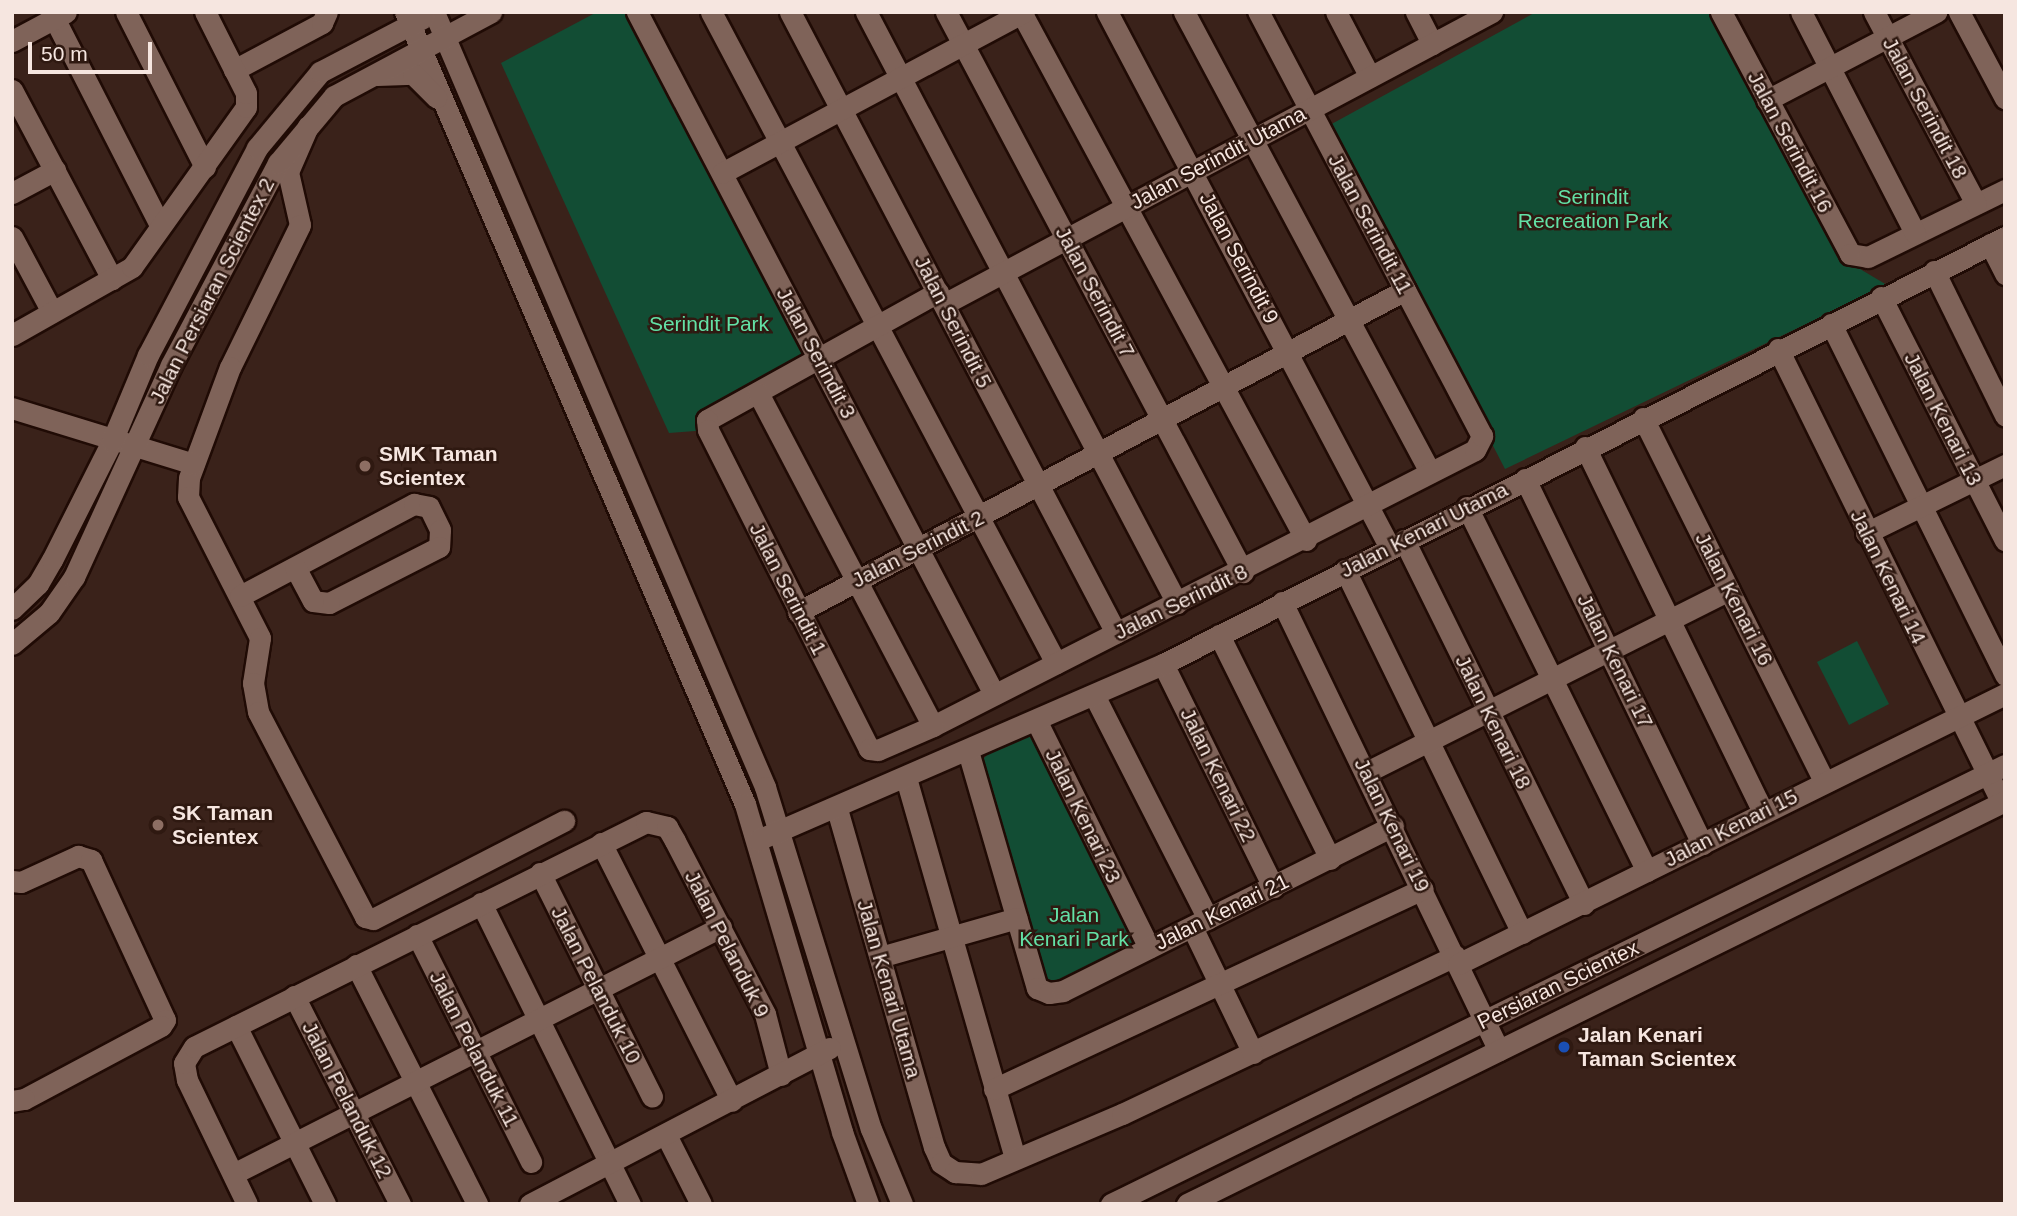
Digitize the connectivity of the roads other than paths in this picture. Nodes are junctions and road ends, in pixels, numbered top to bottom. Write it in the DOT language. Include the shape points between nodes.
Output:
graph roads {
  1 [pos="126,12"];
  2 [pos="205,12"];
  3 [pos="434,12"];
  4 [pos="491,12"];
  5 [pos="637,12"];
  6 [pos="711,12"];
  7 [pos="790,12"];
  8 [pos="866,12"];
  9 [pos="946,12"];
  10 [pos="1107,12"];
  11 [pos="1184,12"];
  12 [pos="1258,12"];
  13 [pos="1336,12"];
  14 [pos="1416,12"];
  15 [pos="1721,12"];
  16 [pos="1801,12"];
  17 [pos="1874,12"];
  18 [pos="1936,12"];
  19 [pos="1959,12"];
  20 [pos="1022,13"];
  21 [pos="1491,13"];
  22 [pos="57,14"];
  23 [pos="324,18"];
  24 [pos="408,18"];
  25 [pos="446,36"];
  26 [pos="1888,37"];
  27 [pos="12,41"];
  28 [pos="963,44"];
  29 [pos="1432,44"];
  30 [pos="422,48"];
  31 [pos="1831,66"];
  32 [pos="234,70"];
  33 [pos="368,76"];
  34 [pos="900,77"];
  35 [pos="1370,77"];
  36 [pos="12,90"];
  37 [pos="2005,97"];
  38 [pos="1767,100"];
  39 [pos="841,107"];
  40 [pos="1310,109"];
  41 [pos="308,126"];
  42 [pos="458,131"];
  43 [pos="1251,140"];
  44 [pos="780,142"];
  45 [pos="205,167"];
  46 [pos="55,170"];
  47 [pos="1194,171"];
  48 [pos="722,173"];
  49 [pos="2005,190"];
  50 [pos="12,192"];
  51 [pos="1976,204"];
  52 [pos="1126,207"];
  53 [pos="160,225"];
  54 [pos="1915,233"];
  55 [pos="12,237"];
  56 [pos="1067,238"];
  57 [pos="1997,240"];
  58 [pos="1934,271"];
  59 [pos="1003,272"];
  60 [pos="2005,274"];
  61 [pos="111,279"];
  62 [pos="1405,290"];
  63 [pos="1881,297"];
  64 [pos="941,298"];
  65 [pos="52,312"];
  66 [pos="1350,321"];
  67 [pos="1831,324"];
  68 [pos="877,326"];
  69 [pos="12,335"];
  70 [pos="1778,349"];
  71 [pos="1290,354"];
  72 [pos="820,359"];
  73 [pos="1225,389"];
  74 [pos="758,393"];
  75 [pos="12,408"];
  76 [pos="2005,415"];
  77 [pos="1643,418"];
  78 [pos="1164,420"];
  79 [pos="708,430"];
  80 [pos="1482,436"];
  81 [pos="112,441"];
  82 [pos="136,447"];
  83 [pos="1585,447"];
  84 [pos="1098,452"];
  85 [pos="194,464"];
  86 [pos="2005,465"];
  87 [pos="1430,472"];
  88 [pos="1525,478"];
  89 [pos="1974,480"];
  90 [pos="1038,486"];
  91 [pos="1368,505"];
  92 [pos="1920,506"];
  93 [pos="1467,508"];
  94 [pos="979,518"];
  95 [pos="1866,533"];
  96 [pos="1307,540"];
  97 [pos="2005,540"];
  98 [pos="1397,543"];
  99 [pos="919,549"];
  100 [pos="295,566"];
  101 [pos="1345,569"];
  102 [pos="1243,572"];
  103 [pos="856,582"];
  104 [pos="1729,590"];
  105 [pos="240,596"];
  106 [pos="1282,602"];
  107 [pos="1177,603"];
  108 [pos="12,608"];
  109 [pos="798,612"];
  110 [pos="1670,619"];
  111 [pos="1116,633"];
  112 [pos="1219,635"];
  113 [pos="12,644"];
  114 [pos="1609,649"];
  115 [pos="1056,663"];
  116 [pos="1163,664"];
  117 [pos="2005,675"];
  118 [pos="1552,678"];
  119 [pos="995,694"];
  120 [pos="2005,694"];
  121 [pos="1094,695"];
  122 [pos="1488,713"];
  123 [pos="1957,717"];
  124 [pos="1037,722"];
  125 [pos="933,726"];
  126 [pos="1429,741"];
  127 [pos="869,749"];
  128 [pos="968,751"];
  129 [pos="1996,769"];
  130 [pos="1367,772"];
  131 [pos="906,778"];
  132 [pos="1824,781"];
  133 [pos="2003,802"];
  134 [pos="837,808"];
  135 [pos="1763,812"];
  136 [pos="564,821"];
  137 [pos="1393,826"];
  138 [pos="780,831"];
  139 [pos="758,840"];
  140 [pos="601,843"];
  141 [pos="1702,844"];
  142 [pos="1330,859"];
  143 [pos="1647,871"];
  144 [pos="540,873"];
  145 [pos="12,881"];
  146 [pos="1273,887"];
  147 [pos="1423,889"];
  148 [pos="481,903"];
  149 [pos="1584,904"];
  150 [pos="1017,918"];
  151 [pos="1200,923"];
  152 [pos="721,927"];
  153 [pos="951,933"];
  154 [pos="1522,933"];
  155 [pos="417,935"];
  156 [pos="1149,948"];
  157 [pos="880,957"];
  158 [pos="660,958"];
  159 [pos="1456,960"];
  160 [pos="356,965"];
  161 [pos="1218,984"];
  162 [pos="598,989"];
  163 [pos="294,996"];
  164 [pos="832,1002"];
  165 [pos="538,1019"];
  166 [pos="1485,1021"];
  167 [pos="236,1026"];
  168 [pos="1499,1050"];
  169 [pos="475,1051"];
  170 [pos="1252,1053"];
  171 [pos="820,1056"];
  172 [pos="781,1075"];
  173 [pos="415,1082"];
  174 [pos="994,1089"];
  175 [pos="652,1097"];
  176 [pos="12,1101"];
  177 [pos="732,1101"];
  178 [pos="354,1112"];
  179 [pos="666,1135"];
  180 [pos="294,1142"];
  181 [pos="1015,1159"];
  182 [pos="531,1163"];
  183 [pos="610,1163"];
  184 [pos="945,1167"];
  185 [pos="233,1174"];
  186 [pos="543,1201"];
  187 [pos="242,1202"];
  188 [pos="325,1204"];
  189 [pos="401,1204"];
  190 [pos="477,1204"];
  191 [pos="630,1204"];
  192 [pos="701,1204"];
  193 [pos="868,1204"];
  194 [pos="902,1204"];
  195 [pos="1111,1204"];
  196 [pos="1187,1204"];
  1 -- 45 [label="street"];
  2 -- 32 [label="street"];
  3 -- 24 [label="street, Jalan Persiaran Scientex 2"];
  3 -- 25 [label="street"];
  4 -- 25 [label="street, Jalan Persiaran Scientex 2"];
  5 -- 48 [label="street, Jalan Serindit 3"];
  6 -- 44 [label="street"];
  7 -- 39 [label="street, Jalan Serindit 5"];
  8 -- 34 [label="street"];
  9 -- 28 [label="street, Jalan Serindit 7"];
  10 -- 47 [label="street, Jalan Serindit 9"];
  11 -- 43 [label="street"];
  12 -- 40 [label="street, Jalan Serindit 11"];
  13 -- 35 [label="street"];
  14 -- 29 [label="street"];
  15 -- 38 [label="street, Jalan Serindit 16"];
  16 -- 31 [label="street"];
  17 -- 26 [label="street, Jalan Serindit 18"];
  18 -- 26 [label="street"];
  19 -- 37 [label="street"];
  20 -- 28 [label="street"];
  20 -- 52 [label="street"];
  21 -- 29 [label="street, Jalan Serindit Utama"];
  22 -- 27 [label="street"];
  22 -- 53 [label="street"];
  23 -- 32 [label="street"];
  24 -- 30 [label="street"];
  24 -- 81 [label="street, Jalan Persiaran Scientex 2" via="320,72 257,148 148,355"];
  25 -- 30 [label="street, Jalan Persiaran Scientex 2"];
  25 -- 138 [label="street"];
  26 -- 31 [label="street"];
  26 -- 51 [label="street, Jalan Serindit 18"];
  28 -- 34 [label="street"];
  28 -- 56 [label="street, Jalan Serindit 7"];
  29 -- 35 [label="street, Jalan Serindit Utama"];
  30 -- 33 [label="street, Jalan Persiaran Scientex 2"];
  30 -- 42 [label="street"];
  31 -- 38 [label="street"];
  31 -- 54 [label="street"];
  32 -- 45 [label="street" via="248,100"];
  33 -- 41 [label="street, Jalan Persiaran Scientex 2" via="334,96"];
  33 -- 42 [label="street" via="413,74 432,91"];
  34 -- 39 [label="street"];
  34 -- 59 [label="street"];
  35 -- 40 [label="street, Jalan Serindit Utama"];
  36 -- 46 [label="street"];
  38 -- 54 [label="street, Jalan Serindit 16" via="1850,254 1868,257"];
  39 -- 44 [label="street"];
  39 -- 64 [label="street, Jalan Serindit 5"];
  40 -- 43 [label="street, Jalan Serindit Utama"];
  40 -- 62 [label="street, Jalan Serindit 11"];
  41 -- 82 [label="street, Jalan Persiaran Scientex 2" via="278,163 237,235 171,365"];
  41 -- 85 [label="street" via="288,172 300,225 230,367"];
  42 -- 139 [label="street"];
  43 -- 47 [label="street, Jalan Serindit Utama"];
  43 -- 66 [label="street"];
  44 -- 48 [label="street"];
  44 -- 68 [label="street"];
  45 -- 53 [label="street"];
  46 -- 50 [label="street"];
  46 -- 61 [label="street"];
  47 -- 52 [label="street, Jalan Serindit Utama"];
  47 -- 71 [label="street, Jalan Serindit 9"];
  48 -- 72 [label="street, Jalan Serindit 3"];
  49 -- 51 [label="street"];
  51 -- 54 [label="street"];
  52 -- 56 [label="street, Jalan Serindit Utama"];
  52 -- 73 [label="street"];
  53 -- 61 [label="street" via="132,267"];
  55 -- 65 [label="street"];
  56 -- 59 [label="street, Jalan Serindit Utama"];
  56 -- 78 [label="street, Jalan Serindit 7"];
  57 -- 58 [label="street, Jalan Kenari Utama"];
  57 -- 60 [label="street"];
  58 -- 63 [label="street, Jalan Kenari Utama"];
  58 -- 76 [label="street"];
  59 -- 64 [label="street, Jalan Serindit Utama"];
  59 -- 84 [label="street"];
  61 -- 65 [label="street"];
  62 -- 66 [label="street, Jalan Serindit 2"];
  62 -- 80 [label="street, Jalan Serindit 11"];
  63 -- 67 [label="street, Jalan Kenari Utama"];
  63 -- 89 [label="street, Jalan Kenari 13"];
  64 -- 68 [label="street, Jalan Serindit Utama"];
  64 -- 90 [label="street, Jalan Serindit 5"];
  65 -- 69 [label="street"];
  66 -- 71 [label="street, Jalan Serindit 2"];
  66 -- 87 [label="street"];
  67 -- 70 [label="street, Jalan Kenari Utama"];
  67 -- 92 [label="street"];
  68 -- 72 [label="street, Jalan Serindit Utama"];
  68 -- 94 [label="street"];
  70 -- 77 [label="street, Jalan Kenari Utama"];
  70 -- 95 [label="street, Jalan Kenari 14"];
  71 -- 73 [label="street, Jalan Serindit 2"];
  71 -- 91 [label="street, Jalan Serindit 9"];
  72 -- 74 [label="street, Jalan Serindit Utama"];
  72 -- 99 [label="street, Jalan Serindit 3"];
  73 -- 78 [label="street, Jalan Serindit 2"];
  73 -- 96 [label="street"];
  74 -- 79 [label="street, Jalan Serindit Utama" via="707,420"];
  74 -- 103 [label="street"];
  75 -- 81 [label="street"];
  77 -- 83 [label="street, Jalan Kenari Utama"];
  77 -- 104 [label="street, Jalan Kenari 16"];
  78 -- 84 [label="street, Jalan Serindit 2"];
  78 -- 102 [label="street, Jalan Serindit 7"];
  79 -- 109 [label="street, Jalan Serindit 1"];
  80 -- 87 [label="street, Jalan Serindit 8" via="1475,450"];
  81 -- 82 [label="street"];
  81 -- 108 [label="street, Jalan Persiaran Scientex 2" via="38,584"];
  82 -- 85 [label="street"];
  82 -- 113 [label="street, Jalan Persiaran Scientex 2" via="59,602"];
  83 -- 88 [label="street, Jalan Kenari Utama"];
  83 -- 110 [label="street"];
  84 -- 90 [label="street, Jalan Serindit 2"];
  84 -- 107 [label="street"];
  85 -- 105 [label="street" via="188,497"];
  86 -- 89 [label="street"];
  87 -- 91 [label="street, Jalan Serindit 8"];
  88 -- 93 [label="street, Jalan Kenari Utama"];
  88 -- 114 [label="street, Jalan Kenari 17"];
  89 -- 92 [label="street"];
  89 -- 97 [label="street, Jalan Kenari 13"];
  90 -- 94 [label="street, Jalan Serindit 2"];
  90 -- 111 [label="street, Jalan Serindit 5"];
  91 -- 96 [label="street, Jalan Serindit 8"];
  91 -- 98 [label="street, Jalan Kenari 18"];
  92 -- 95 [label="street"];
  92 -- 117 [label="street"];
  93 -- 98 [label="street, Jalan Kenari Utama"];
  93 -- 118 [label="street"];
  94 -- 99 [label="street, Jalan Serindit 2"];
  94 -- 115 [label="street"];
  95 -- 123 [label="street, Jalan Kenari 14"];
  96 -- 102 [label="street, Jalan Serindit 8"];
  98 -- 101 [label="street, Jalan Kenari Utama"];
  98 -- 122 [label="street, Jalan Kenari 18"];
  99 -- 103 [label="street, Jalan Serindit 2"];
  99 -- 119 [label="street, Jalan Serindit 3"];
  100 -- 100 [label="street" via="414,504 429,507 440,530 439,547 329,603 313,601"];
  100 -- 105 [label="street"];
  101 -- 106 [label="street, Jalan Kenari Utama"];
  101 -- 126 [label="street"];
  102 -- 107 [label="street, Jalan Serindit 8"];
  103 -- 109 [label="street, Jalan Serindit 2"];
  103 -- 125 [label="street"];
  104 -- 110 [label="street"];
  104 -- 132 [label="street, Jalan Kenari 16"];
  105 -- 136 [label="street" via="260,638 253,683 258,712 365,917 373,919"];
  106 -- 112 [label="street, Jalan Kenari Utama"];
  106 -- 130 [label="street, Jalan Kenari 19"];
  107 -- 111 [label="street, Jalan Serindit 8"];
  109 -- 127 [label="street, Jalan Serindit 1"];
  110 -- 114 [label="street"];
  110 -- 135 [label="street"];
  111 -- 115 [label="street, Jalan Serindit 8"];
  112 -- 116 [label="street, Jalan Kenari Utama"];
  112 -- 142 [label="street"];
  114 -- 118 [label="street"];
  114 -- 141 [label="street, Jalan Kenari 17"];
  115 -- 119 [label="street, Jalan Serindit 8"];
  116 -- 121 [label="street, Jalan Kenari Utama"];
  116 -- 146 [label="street, Jalan Kenari 22"];
  118 -- 122 [label="street"];
  118 -- 143 [label="street"];
  119 -- 125 [label="street, Jalan Serindit 8"];
  120 -- 123 [label="street, Jalan Kenari 15"];
  121 -- 124 [label="street, Jalan Kenari Utama"];
  121 -- 151 [label="street"];
  122 -- 126 [label="street"];
  122 -- 149 [label="street, Jalan Kenari 18"];
  123 -- 129 [label="street, Jalan Kenari 14"];
  123 -- 132 [label="street, Jalan Kenari 15"];
  124 -- 128 [label="street, Jalan Kenari Utama"];
  124 -- 156 [label="street, Jalan Kenari 23"];
  125 -- 127 [label="street, Jalan Serindit 8" via="878,750"];
  126 -- 130 [label="street"];
  126 -- 154 [label="street"];
  128 -- 131 [label="street, Jalan Kenari Utama"];
  128 -- 150 [label="street"];
  129 -- 133 [label="street, Jalan Kenari 14"];
  129 -- 166 [label="street, Persiaran Scientex"];
  130 -- 137 [label="street, Jalan Kenari 19"];
  131 -- 134 [label="street, Jalan Kenari Utama"];
  131 -- 153 [label="street"];
  132 -- 135 [label="street, Jalan Kenari 15"];
  133 -- 168 [label="street, Persiaran Scientex"];
  134 -- 138 [label="street, Jalan Kenari Utama"];
  134 -- 157 [label="street, Jalan Kenari Utama"];
  135 -- 141 [label="street, Jalan Kenari 15"];
  137 -- 142 [label="street, Jalan Kenari 21"];
  137 -- 147 [label="street, Jalan Kenari 19"];
  138 -- 139 [label="street, Jalan Kenari Utama"];
  138 -- 164 [label="street"];
  139 -- 171 [label="street"];
  140 -- 144 [label="street"];
  140 -- 152 [label="street, Jalan Pelanduk 9" via="646,822 667,827"];
  140 -- 158 [label="street"];
  141 -- 143 [label="street, Jalan Kenari 15"];
  142 -- 146 [label="street, Jalan Kenari 21"];
  143 -- 149 [label="street, Jalan Kenari 15"];
  144 -- 148 [label="street"];
  144 -- 162 [label="street, Jalan Pelanduk 10"];
  145 -- 176 [label="street" via="21,883 78,856 90,860 165,1020 24,1099"];
  146 -- 151 [label="street, Jalan Kenari 21"];
  147 -- 159 [label="street, Jalan Kenari 19"];
  147 -- 161 [label="street"];
  148 -- 155 [label="street"];
  148 -- 165 [label="street"];
  149 -- 154 [label="street, Jalan Kenari 15"];
  150 -- 153 [label="street"];
  150 -- 156 [label="street, Jalan Kenari 21" via="1037,988 1049,993 1063,991"];
  151 -- 156 [label="street, Jalan Kenari 21"];
  151 -- 161 [label="street"];
  152 -- 158 [label="street"];
  152 -- 172 [label="street, Jalan Pelanduk 9" via="765,1014"];
  153 -- 157 [label="street"];
  153 -- 174 [label="street"];
  154 -- 159 [label="street, Jalan Kenari 15"];
  155 -- 160 [label="street"];
  155 -- 169 [label="street, Jalan Pelanduk 11"];
  157 -- 184 [label="street, Jalan Kenari Utama" via="934,1147"];
  158 -- 162 [label="street"];
  158 -- 177 [label="street"];
  159 -- 166 [label="street, Jalan Kenari 19"];
  159 -- 170 [label="street, Jalan Kenari 15"];
  160 -- 163 [label="street"];
  160 -- 173 [label="street"];
  161 -- 170 [label="street"];
  161 -- 174 [label="street"];
  162 -- 165 [label="street"];
  162 -- 175 [label="street, Jalan Pelanduk 10"];
  163 -- 167 [label="street"];
  163 -- 178 [label="street, Jalan Pelanduk 12"];
  164 -- 171 [label="street" via="833,1041"];
  164 -- 194 [label="street" via="871,1129"];
  165 -- 169 [label="street"];
  165 -- 183 [label="street"];
  166 -- 168 [label="street, Jalan Kenari 19"];
  166 -- 195 [label="street, Persiaran Scientex"];
  167 -- 180 [label="street"];
  167 -- 185 [label="street" via="194,1047 184,1063 187,1080"];
  168 -- 196 [label="street, Persiaran Scientex"];
  169 -- 173 [label="street"];
  169 -- 182 [label="street, Jalan Pelanduk 11"];
  170 -- 181 [label="street, Jalan Kenari 15"];
  171 -- 172 [label="street"];
  171 -- 193 [label="street"];
  172 -- 177 [label="street"];
  173 -- 178 [label="street"];
  173 -- 190 [label="street"];
  174 -- 181 [label="street"];
  177 -- 179 [label="street"];
  178 -- 180 [label="street"];
  178 -- 189 [label="street, Jalan Pelanduk 12"];
  179 -- 183 [label="street"];
  179 -- 192 [label="street"];
  180 -- 185 [label="street"];
  180 -- 188 [label="street"];
  181 -- 184 [label="street, Jalan Kenari 15" via="981,1174"];
  183 -- 186 [label="street"];
  183 -- 191 [label="street"];
  185 -- 187 [label="street"];
}
